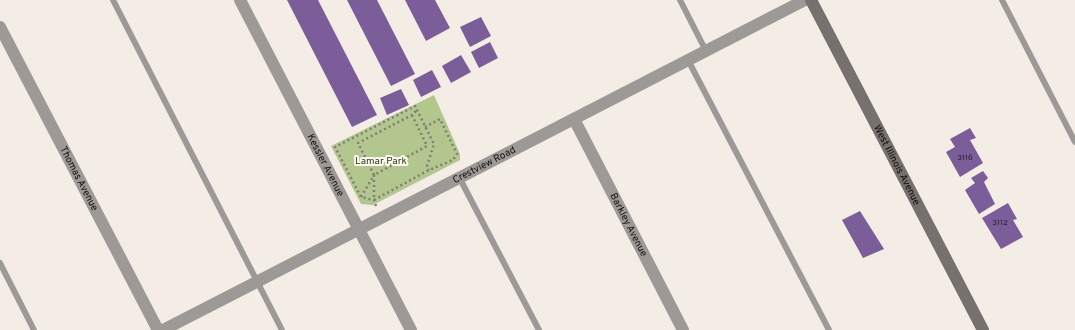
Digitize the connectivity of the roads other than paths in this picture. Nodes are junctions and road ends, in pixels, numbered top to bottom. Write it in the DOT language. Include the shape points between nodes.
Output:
graph roads {
  1 [pos="113,0"];
  2 [pos="240,0"];
  3 [pos="680,0"];
  4 [pos="805,0"];
  5 [pos="811,0"];
  6 [pos="1002,0"];
  7 [pos="0,27"];
  8 [pos="706,51"];
  9 [pos="688,60"];
  10 [pos="574,118"];
  11 [pos="1075,142"];
  12 [pos="458,178"];
  13 [pos="358,229"];
  14 [pos="0,263"];
  15 [pos="257,281"];
  16 [pos="34,330"];
  17 [pos="158,330"];
  18 [pos="163,330"];
  19 [pos="282,330"];
  20 [pos="411,330"];
  21 [pos="539,330"];
  22 [pos="683,330"];
  23 [pos="829,330"];
  24 [pos="983,330"];
  1 -- 15 [label="lane"];
  2 -- 13 [label="street, Kessler Avenue"];
  3 -- 8 [label="lane"];
  4 -- 8 [label="street, Crestview Road"];
  5 -- 24 [label="main road, West Illinois Avenue"];
  6 -- 11 [label="lane"];
  7 -- 17 [label="street, Thomas Avenue"];
  8 -- 9 [label="street, Crestview Road"];
  9 -- 10 [label="street, Crestview Road"];
  9 -- 23 [label="lane"];
  10 -- 12 [label="street, Crestview Road"];
  10 -- 22 [label="street, Barkley Avenue"];
  12 -- 13 [label="street, Crestview Road"];
  12 -- 21 [label="lane"];
  13 -- 15 [label="street, Crestview Road"];
  13 -- 20 [label="street, Kessler Avenue"];
  14 -- 16 [label="lane"];
  15 -- 18 [label="street, Crestview Road"];
  15 -- 19 [label="lane"];
}
